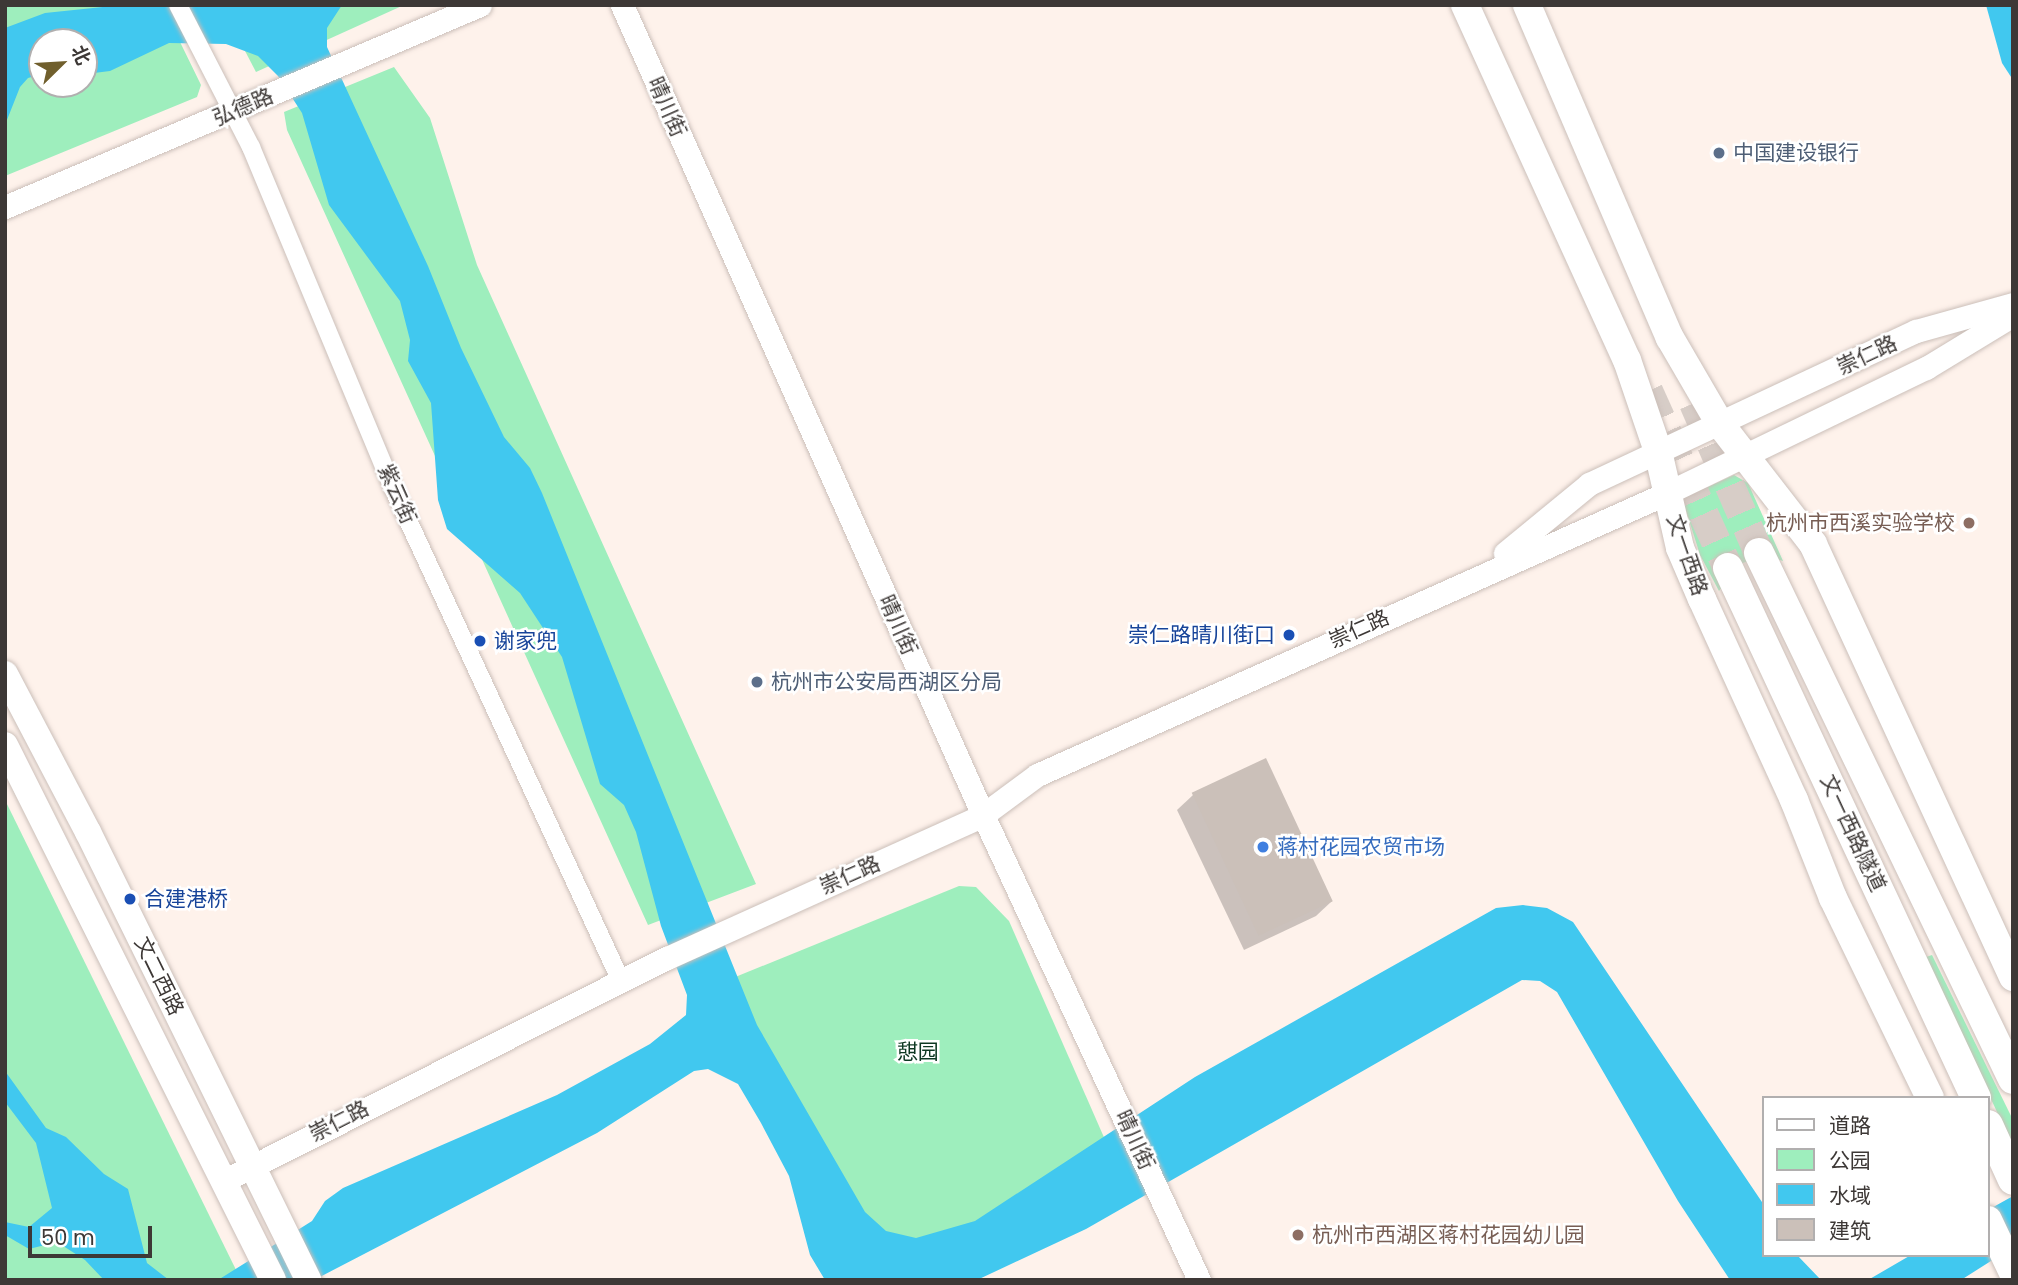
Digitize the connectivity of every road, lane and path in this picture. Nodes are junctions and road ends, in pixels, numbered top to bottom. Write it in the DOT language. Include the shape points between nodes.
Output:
graph roads {
  1 [pos="178,5"];
  2 [pos="480,5"];
  3 [pos="622,5"];
  4 [pos="1465,5"];
  5 [pos="1527,5"];
  6 [pos="233,111"];
  7 [pos="5,207"];
  8 [pos="2013,304"];
  9 [pos="2013,315"];
  10 [pos="1720,424"];
  11 [pos="1658,451"];
  12 [pos="1747,454"];
  13 [pos="1667,493"];
  14 [pos="1759,553"];
  15 [pos="1728,568"];
  16 [pos="1478,575"];
  17 [pos="5,674"];
  18 [pos="5,745"];
  19 [pos="983,815"];
  20 [pos="2013,977"];
  21 [pos="621,981"];
  22 [pos="2013,1079"];
  23 [pos="1929,1096"];
  24 [pos="1975,1096"];
  25 [pos="1990,1129"];
  26 [pos="251,1165"];
  27 [pos="2012,1178"];
  28 [pos="223,1181"];
  29 [pos="1990,1224"];
  30 [pos="2010,1268"];
  31 [pos="273,1280"];
  32 [pos="308,1280"];
  33 [pos="1199,1280"];
  1 -- 6 [label="street, 紫云街"];
  2 -- 6 [label="street, 弘德路"];
  3 -- 19 [label="street, 晴川街"];
  4 -- 11 [label="main road, 文一西路" via="1627,360"];
  5 -- 10 [label="main road" via="1670,338"];
  6 -- 7 [label="street, 弘德路"];
  6 -- 21 [label="street, 紫云街" via="394,490"];
  8 -- 10 [label="street, 崇仁路" via="1916,331"];
  9 -- 12 [label="street, 崇仁路" via="1926,368"];
  10 -- 11 [label="street, 崇仁路"];
  10 -- 12 [label="main road"];
  11 -- 13 [label="main road, 文一西路"];
  11 -- 16 [label="street, 崇仁路" via="1590,484"];
  12 -- 13 [label="street, 崇仁路"];
  12 -- 20 [label="main road" via="1814,544"];
  13 -- 16 [label="street, 崇仁路"];
  13 -- 23 [label="main road, 文一西路" via="1680,548 1702,599 1794,800 1833,898"];
  14 -- 22 [label="highway, 文一西路隧道"];
  15 -- 24 [label="highway, 文一西路隧道"];
  16 -- 19 [label="street, 崇仁路" via="1037,775"];
  17 -- 26 [label="main road, 文二西路"];
  18 -- 28 [label="main road, 文二西路"];
  19 -- 21 [label="street, 崇仁路"];
  19 -- 33 [label="street, 晴川街"];
  21 -- 26 [label="street, 崇仁路"];
  25 -- 27 [label="highway"];
  26 -- 28 [label="street, 崇仁路"];
  26 -- 32 [label="main road, 文二西路"];
  28 -- 31 [label="main road, 文二西路"];
  29 -- 30 [label="main road"];
}
